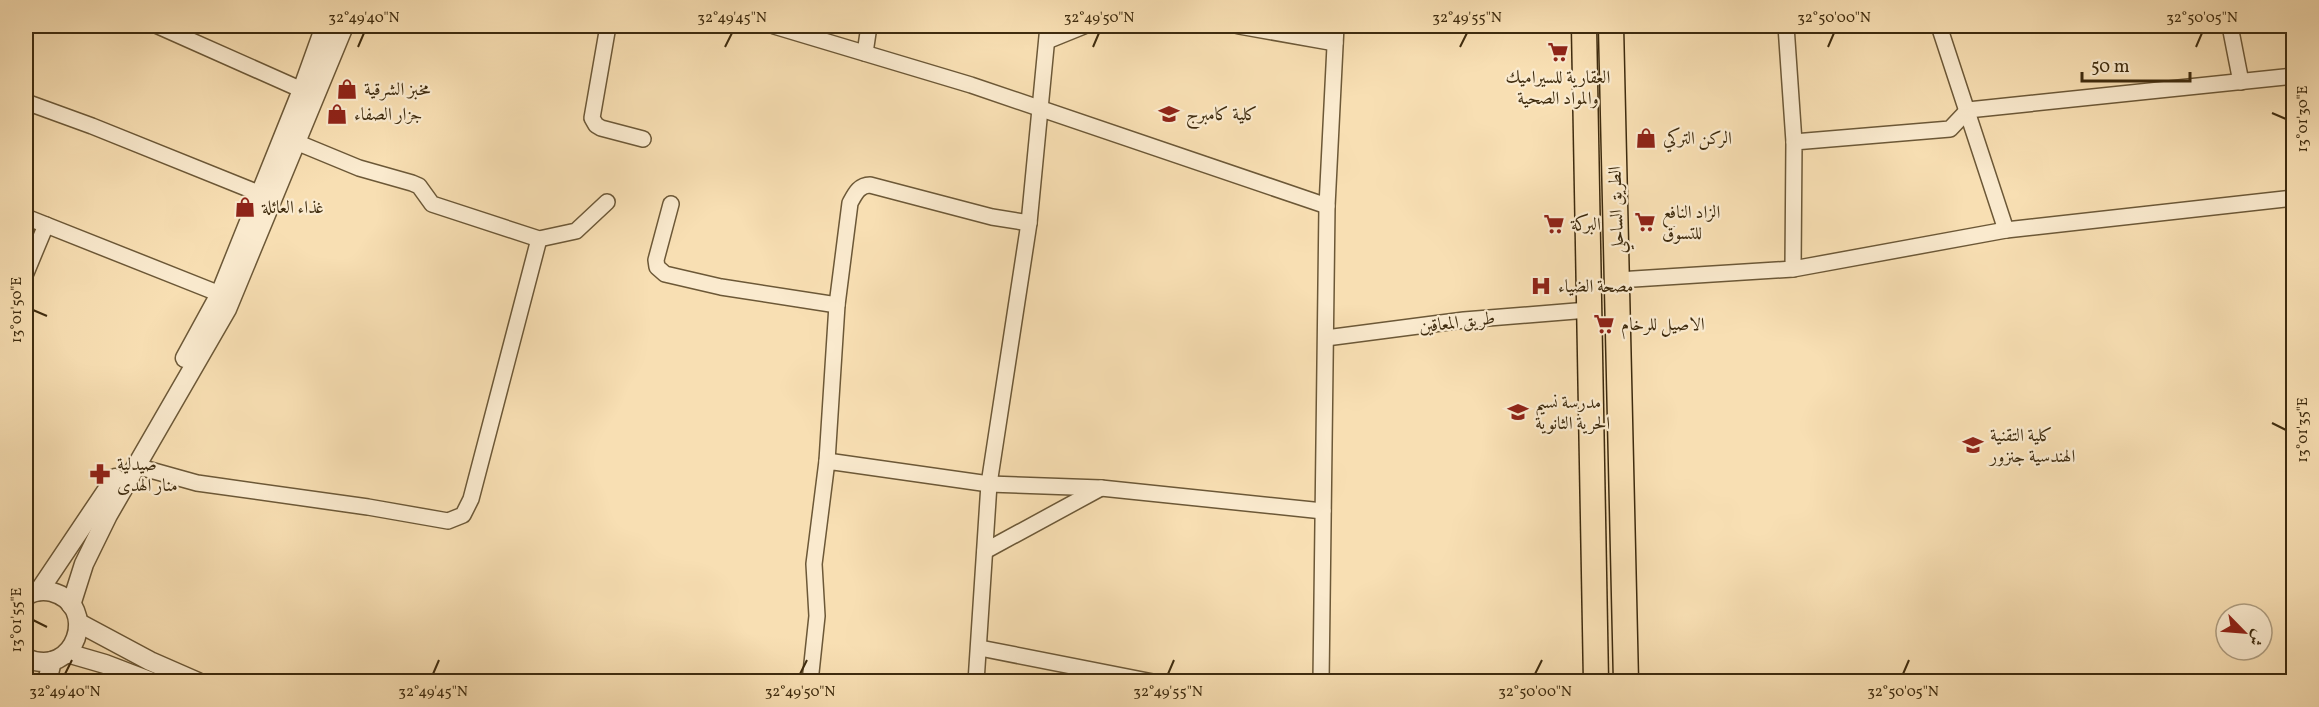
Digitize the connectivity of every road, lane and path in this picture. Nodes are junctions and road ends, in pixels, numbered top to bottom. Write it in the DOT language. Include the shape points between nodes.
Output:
graph roads {
  1 [pos="160,26"];
  2 [pos="324,26"];
  3 [pos="344,26"];
  4 [pos="609,26"];
  5 [pos="774,26"];
  6 [pos="869,26"];
  7 [pos="1084,26"];
  8 [pos="1239,26"];
  9 [pos="1336,26"];
  10 [pos="1584,26"];
  11 [pos="1611,26"];
  12 [pos="1786,26"];
  13 [pos="1939,26"];
  14 [pos="2230,26"];
  15 [pos="1047,33"];
  16 [pos="1335,43"];
  17 [pos="865,53"];
  18 [pos="2294,76"];
  19 [pos="2241,82"];
  20 [pos="302,90"];
  21 [pos="26,102"];
  22 [pos="1041,109"];
  23 [pos="1968,110"];
  24 [pos="643,139"];
  25 [pos="296,142"];
  26 [pos="1794,142"];
  27 [pos="261,194"];
  28 [pos="2294,198"];
  29 [pos="607,202"];
  30 [pos="671,204"];
  31 [pos="1327,206"];
  32 [pos="26,218"];
  33 [pos="1029,224"];
  34 [pos="46,225"];
  35 [pos="2006,230"];
  36 [pos="539,239"];
  37 [pos="1794,269"];
  38 [pos="26,273"];
  39 [pos="1618,280"];
  40 [pos="220,294"];
  41 [pos="837,305"];
  42 [pos="1588,310"];
  43 [pos="1326,338"];
  44 [pos="826,461"];
  45 [pos="136,466"];
  46 [pos="989,484"];
  47 [pos="1101,488"];
  48 [pos="1323,511"];
  49 [pos="985,551"];
  50 [pos="32,593"];
  51 [pos="72,605"];
  52 [pos="79,623"];
  53 [pos="980,648"];
  54 [pos="60,657"];
  55 [pos="26,658"];
  56 [pos="46,681"];
  57 [pos="152,681"];
  58 [pos="198,681"];
  59 [pos="810,681"];
  60 [pos="976,681"];
  61 [pos="1153,681"];
  62 [pos="1321,681"];
  63 [pos="1596,681"];
  64 [pos="1626,681"];
  1 -- 20 [label="street"];
  2 -- 20 [label="street"];
  3 -- 25 [label="street"];
  4 -- 24 [label="street" via="592,118 601,128"];
  5 -- 17 [label="street"];
  6 -- 17 [label="street"];
  7 -- 15 [label="street"];
  8 -- 16 [label="street"];
  9 -- 16 [label="street"];
  10 -- 42 [label="highway, الطريق الساحلي"];
  11 -- 39 [label="highway, الطريق الساحلي"];
  12 -- 26 [label="street"];
  13 -- 23 [label="street"];
  14 -- 19 [label="street"];
  15 -- 22 [label="street"];
  16 -- 31 [label="street"];
  17 -- 22 [label="street"];
  18 -- 19 [label="street"];
  19 -- 23 [label="street"];
  20 -- 27 [label="street"];
  21 -- 27 [label="street"];
  22 -- 31 [label="street"];
  22 -- 33 [label="street"];
  23 -- 26 [label="street" via="1950,129"];
  23 -- 35 [label="street"];
  25 -- 36 [label="street" via="359,168 419,186 432,204"];
  25 -- 45 [label="street" via="227,309"];
  26 -- 37 [label="street"];
  27 -- 40 [label="street"];
  28 -- 35 [label="street"];
  29 -- 36 [label="street" via="576,231"];
  30 -- 41 [label="street" via="656,260 665,274"];
  31 -- 43 [label="street"];
  32 -- 34 [label="street"];
  33 -- 41 [label="street" via="864,185 850,203"];
  33 -- 46 [label="street"];
  34 -- 38 [label="street"];
  34 -- 40 [label="street"];
  35 -- 37 [label="street"];
  36 -- 45 [label="street" via="464,515 448,521 197,483"];
  37 -- 39 [label="street"];
  39 -- 64 [label="highway, الطريق الساحلي"];
  40 -- 50 [label="street" via="104,496"];
  41 -- 44 [label="street"];
  42 -- 43 [label="street, طريق المعاقين" via="1464,320"];
  42 -- 63 [label="highway, الطريق الساحلي"];
  43 -- 48 [label="street"];
  44 -- 46 [label="street"];
  44 -- 59 [label="street" via="814,564 817,615"];
  45 -- 51 [label="street" via="84,564"];
  46 -- 47 [label="street"];
  46 -- 49 [label="street"];
  47 -- 48 [label="street"];
  47 -- 49 [label="street"];
  48 -- 62 [label="street"];
  49 -- 53 [label="street"];
  50 -- 51 [label="street" via="57,594"];
  51 -- 52 [label="street"];
  52 -- 54 [label="street" via="78,634"];
  52 -- 58 [label="street" via="150,661"];
  53 -- 60 [label="street"];
  53 -- 61 [label="street"];
  54 -- 55 [label="street" via="43,663"];
  54 -- 56 [label="street"];
  54 -- 57 [label="street" via="105,664"];
}
